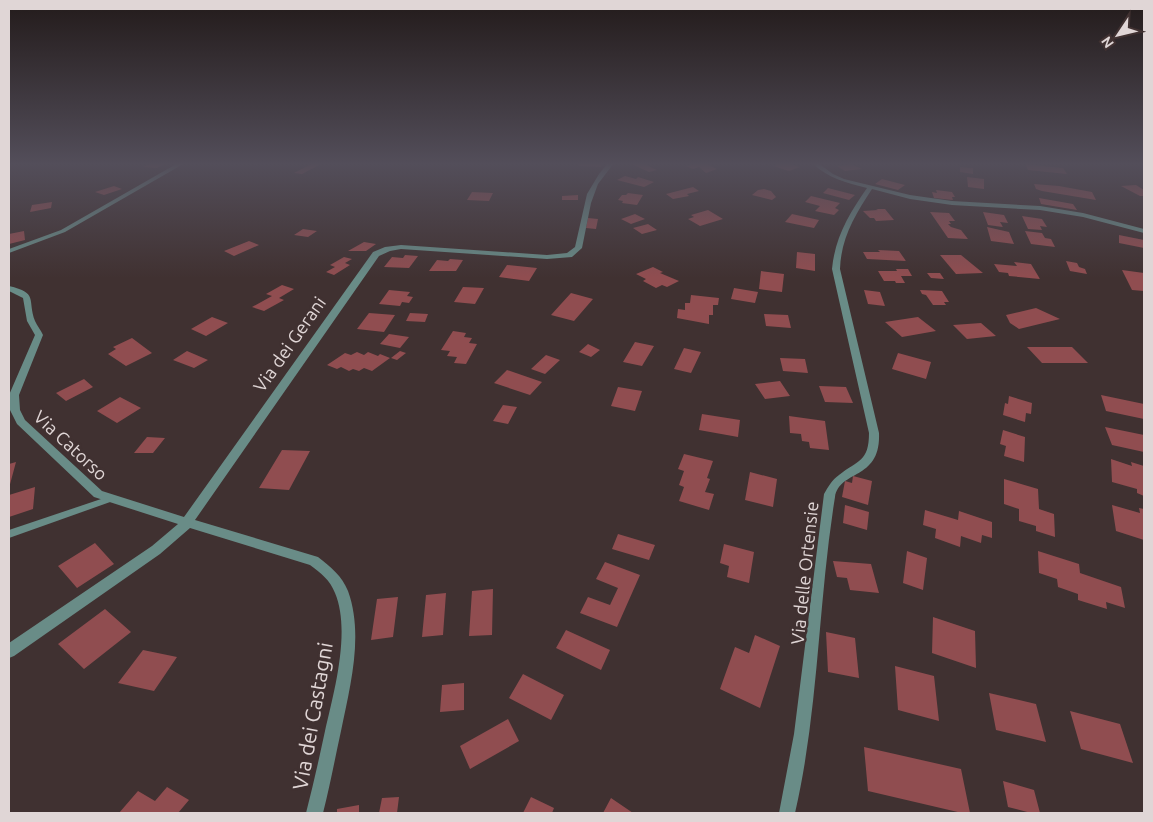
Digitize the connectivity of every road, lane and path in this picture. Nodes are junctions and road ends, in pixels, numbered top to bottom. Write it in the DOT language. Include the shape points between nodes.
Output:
graph roads {
  1 [pos="114,201"];
  2 [pos="588,201"];
  3 [pos="861,201"];
  4 [pos="937,201"];
  5 [pos="1144,230"];
  6 [pos="9,251"];
  7 [pos="9,288"];
  8 [pos="12,391"];
  9 [pos="110,499"];
  10 [pos="186,524"];
  11 [pos="9,534"];
  12 [pos="9,651"];
  13 [pos="315,813"];
  14 [pos="787,813"];
  1 -- 6 [label="street" via="62,231"];
  2 -- 10 [label="street, Via dei Gerani" via="578,248 569,255 538,257 404,247 376,254"];
  3 -- 14 [label="street, Via delle Ortensie" via="844,228 836,269 875,445 864,465 840,479 830,494 806,717"];
  4 -- 5 [label="street" via="1045,209"];
  7 -- 8 [label="street, Via Catorso" via="26,296 30,303 31,321 39,335"];
  8 -- 9 [label="street, Via Catorso" via="14,406 23,424 88,486"];
  9 -- 10 [label="street, Via Catorso"];
  9 -- 11 [label="lane"];
  10 -- 12 [label="street, Via dei Gerani" via="156,550"];
  10 -- 13 [label="street, Via dei Castagni" via="314,561 326,568 337,583 348,625 347,658"];
}
